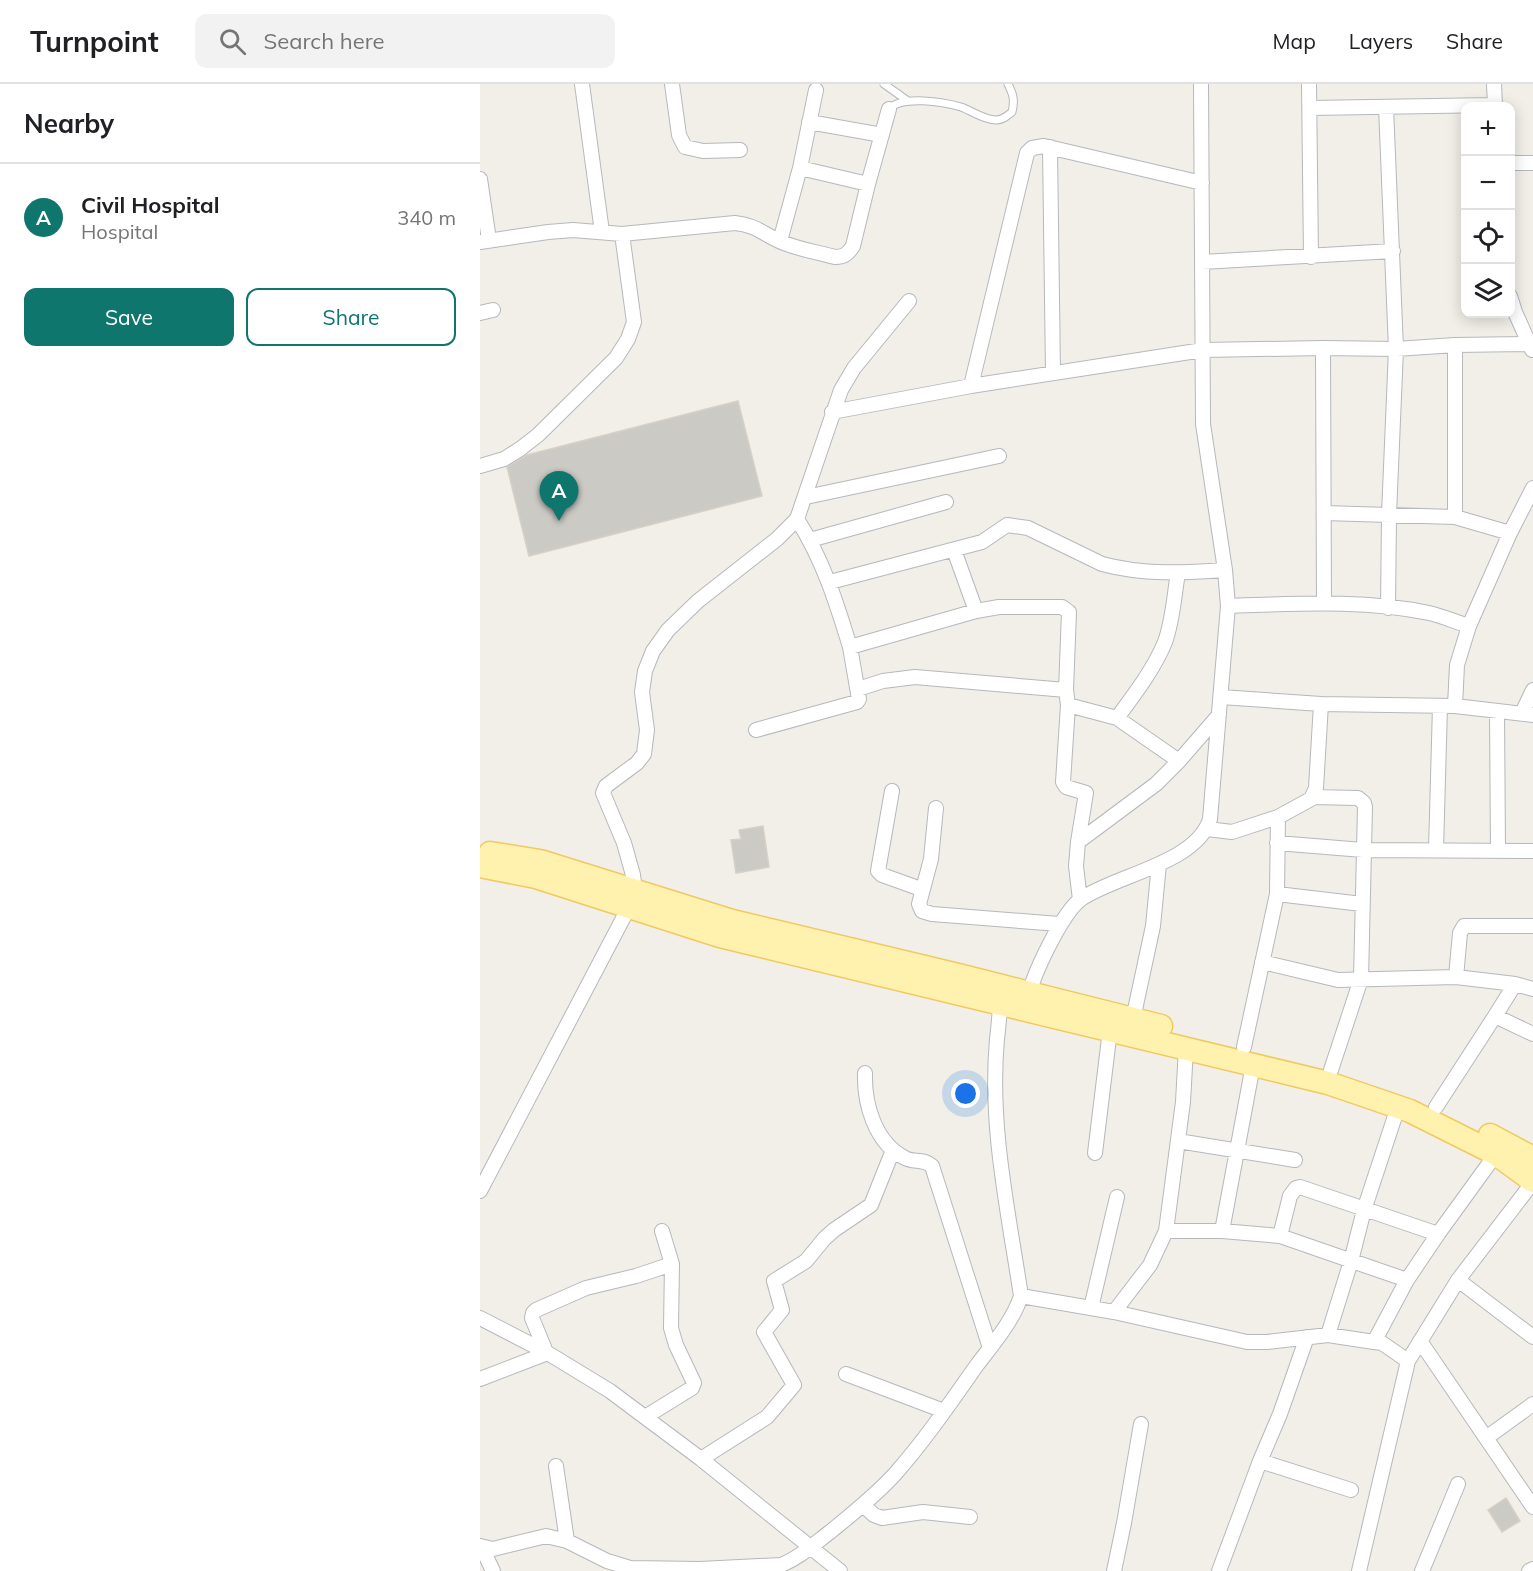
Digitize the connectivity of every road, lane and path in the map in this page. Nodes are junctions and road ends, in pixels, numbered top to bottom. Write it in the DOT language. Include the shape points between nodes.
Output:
graph roads {
  1 [pos="582,84"];
  2 [pos="672,84"];
  3 [pos="884,84"];
  4 [pos="1008,84"];
  5 [pos="1201,84"];
  6 [pos="1310,84"];
  7 [pos="1494,84"];
  8 [pos="816,90"];
  9 [pos="908,100"];
  10 [pos="1495,102"];
  11 [pos="1461,106"];
  12 [pos="1386,107"];
  13 [pos="1310,108"];
  14 [pos="889,109"];
  15 [pos="809,122"];
  16 [pos="882,135"];
  17 [pos="1050,147"];
  18 [pos="740,150"];
  19 [pos="1515,163"];
  20 [pos="1533,163"];
  21 [pos="800,168"];
  22 [pos="480,179"];
  23 [pos="1202,183"];
  24 [pos="868,184"];
  25 [pos="602,231"];
  26 [pos="622,234"];
  27 [pos="485,241"];
  28 [pos="780,241"];
  29 [pos="1393,251"];
  30 [pos="1311,257"];
  31 [pos="1202,262"];
  32 [pos="909,301"];
  33 [pos="1515,308"];
  34 [pos="1455,345"];
  35 [pos="1531,347"];
  36 [pos="1323,348"];
  37 [pos="1396,349"];
  38 [pos="1203,350"];
  39 [pos="1053,373"];
  40 [pos="971,386"];
  41 [pos="832,412"];
  42 [pos="999,456"];
  43 [pos="480,466"];
  44 [pos="1533,488"];
  45 [pos="806,497"];
  46 [pos="946,502"];
  47 [pos="1324,513"];
  48 [pos="1389,515"];
  49 [pos="1455,517"];
  50 [pos="797,519"];
  51 [pos="1510,533"];
  52 [pos="810,540"];
  53 [pos="954,550"];
  54 [pos="1225,570"];
  55 [pos="1178,573"];
  56 [pos="830,582"];
  57 [pos="1324,603"];
  58 [pos="1228,606"];
  59 [pos="1389,608"];
  60 [pos="976,610"];
  61 [pos="1468,626"];
  62 [pos="850,647"];
  63 [pos="858,690"];
  64 [pos="1066,690"];
  65 [pos="1533,690"];
  66 [pos="1221,697"];
  67 [pos="1322,704"];
  68 [pos="1068,705"];
  69 [pos="1440,706"];
  70 [pos="1455,706"];
  71 [pos="1497,711"];
  72 [pos="1527,714"];
  73 [pos="1219,715"];
  74 [pos="1117,718"];
  75 [pos="756,730"];
  76 [pos="1179,761"];
  77 [pos="892,791"];
  78 [pos="1312,797"];
  79 [pos="936,808"];
  80 [pos="1278,817"];
  81 [pos="1207,829"];
  82 [pos="1078,842"];
  83 [pos="1277,843"];
  84 [pos="1363,850"];
  85 [pos="1436,850"];
  86 [pos="1498,850"];
  87 [pos="480,851"];
  88 [pos="1533,851"];
  89 [pos="1159,864"];
  90 [pos="480,866"];
  91 [pos="921,889"];
  92 [pos="1277,894"];
  93 [pos="632,899"];
  94 [pos="1080,900"];
  95 [pos="1362,904"];
  96 [pos="1059,924"];
  97 [pos="1533,926"];
  98 [pos="1262,962"];
  99 [pos="1456,976"];
  100 [pos="1362,979"];
  101 [pos="1515,984"];
  102 [pos="1533,989"];
  103 [pos="1003,995"];
  104 [pos="1027,1001"];
  105 [pos="1495,1016"];
  106 [pos="1133,1019"];
  107 [pos="1110,1030"];
  108 [pos="1533,1034"];
  109 [pos="1186,1048"];
  110 [pos="1249,1056"];
  111 [pos="1331,1070"];
  112 [pos="866,1073"];
  113 [pos="1398,1107"];
  114 [pos="1436,1107"];
  115 [pos="1178,1142"];
  116 [pos="893,1150"];
  117 [pos="1237,1151"];
  118 [pos="1095,1153"];
  119 [pos="1496,1154"];
  120 [pos="1533,1158"];
  121 [pos="1295,1160"];
  122 [pos="1533,1181"];
  123 [pos="480,1191"];
  124 [pos="1117,1197"];
  125 [pos="1364,1210"];
  126 [pos="1166,1231"];
  127 [pos="1221,1231"];
  128 [pos="662,1232"];
  129 [pos="1438,1234"];
  130 [pos="1280,1236"];
  131 [pos="1351,1261"];
  132 [pos="672,1264"];
  133 [pos="1407,1280"];
  134 [pos="1458,1280"];
  135 [pos="1021,1296"];
  136 [pos="1091,1308"];
  137 [pos="1114,1312"];
  138 [pos="480,1318"];
  139 [pos="1328,1335"];
  140 [pos="1307,1337"];
  141 [pos="1533,1337"];
  142 [pos="1420,1341"];
  143 [pos="1374,1342"];
  144 [pos="990,1348"];
  145 [pos="546,1352"];
  146 [pos="1408,1361"];
  147 [pos="846,1374"];
  148 [pos="480,1378"];
  149 [pos="1533,1404"];
  150 [pos="944,1411"];
  151 [pos="645,1418"];
  152 [pos="1140,1424"];
  153 [pos="1486,1438"];
  154 [pos="701,1459"];
  155 [pos="1260,1461"];
  156 [pos="556,1467"];
  157 [pos="1458,1484"];
  158 [pos="1351,1490"];
  159 [pos="863,1505"];
  160 [pos="1533,1508"];
  161 [pos="970,1517"];
  162 [pos="567,1541"];
  163 [pos="481,1546"];
  164 [pos="811,1547"];
  165 [pos="774,1568"];
  166 [pos="1533,1569"];
  167 [pos="700,1570"];
  168 [pos="1362,1570"];
  169 [pos="493,1571"];
  170 [pos="840,1571"];
  171 [pos="1114,1571"];
  172 [pos="1219,1571"];
  173 [pos="1422,1571"];
  174 [pos="1529,1571"];
  1 -- 25 [label="street"];
  2 -- 18 [label="street" via="679,135 685,147 703,152"];
  3 -- 9 [label="lane"];
  4 -- 9 [label="lane" via="1014,103 1012,112 1000,120 951,105"];
  5 -- 23 [label="street"];
  6 -- 13 [label="street"];
  7 -- 10 [label="street"];
  8 -- 15 [label="street"];
  9 -- 14 [label="lane"];
  11 -- 12 [label="street"];
  12 -- 13 [label="street"];
  12 -- 29 [label="street"];
  13 -- 30 [label="street"];
  14 -- 16 [label="street"];
  15 -- 16 [label="street"];
  15 -- 21 [label="street"];
  16 -- 24 [label="street"];
  17 -- 23 [label="street"];
  17 -- 39 [label="street"];
  17 -- 40 [label="street" via="1038,146 1027,153"];
  19 -- 20 [label="street"];
  21 -- 24 [label="street"];
  21 -- 28 [label="street"];
  22 -- 27 [label="street"];
  23 -- 31 [label="street"];
  24 -- 28 [label="street" via="848,254 835,257"];
  25 -- 26 [label="street"];
  25 -- 27 [label="street" via="548,232"];
  26 -- 28 [label="street" via="747,224"];
  26 -- 43 [label="street" via="634,322 628,339 616,358 538,435 504,459"];
  29 -- 30 [label="street"];
  29 -- 37 [label="street"];
  30 -- 31 [label="street"];
  31 -- 38 [label="street"];
  32 -- 41 [label="street" via="854,369"];
  33 -- 35 [label="street"];
  34 -- 35 [label="street"];
  34 -- 37 [label="street"];
  34 -- 49 [label="street"];
  36 -- 37 [label="street"];
  36 -- 38 [label="street"];
  36 -- 47 [label="street"];
  37 -- 48 [label="street"];
  38 -- 39 [label="street"];
  38 -- 54 [label="street" via="1203,424"];
  39 -- 40 [label="street"];
  40 -- 41 [label="street"];
  41 -- 45 [label="street"];
  42 -- 45 [label="street"];
  44 -- 51 [label="street"];
  45 -- 50 [label="street"];
  46 -- 52 [label="street"];
  47 -- 48 [label="street"];
  47 -- 57 [label="street"];
  48 -- 49 [label="street"];
  48 -- 59 [label="street"];
  49 -- 51 [label="street"];
  50 -- 52 [label="street"];
  50 -- 93 [label="street" via="698,601 653,651 642,692 647,730 645,754 606,786 603,793 633,875"];
  51 -- 61 [label="street"];
  52 -- 56 [label="street"];
  53 -- 55 [label="street" via="982,542 1002,526 1014,525 1102,564"];
  53 -- 56 [label="street"];
  53 -- 60 [label="street"];
  54 -- 55 [label="street"];
  54 -- 58 [label="street"];
  55 -- 74 [label="street" via="1164,644"];
  56 -- 62 [label="street"];
  57 -- 58 [label="street"];
  57 -- 59 [label="street"];
  58 -- 66 [label="street"];
  59 -- 61 [label="street" via="1433,614"];
  60 -- 62 [label="street"];
  60 -- 64 [label="street" via="1065,608 1069,612"];
  61 -- 70 [label="street" via="1457,665"];
  62 -- 63 [label="street"];
  63 -- 64 [label="street" via="883,681 915,677"];
  63 -- 75 [label="street" via="859,699 853,704"];
  64 -- 68 [label="street"];
  65 -- 72 [label="street"];
  66 -- 67 [label="street"];
  66 -- 73 [label="street"];
  67 -- 69 [label="street"];
  67 -- 78 [label="street" via="1316,788"];
  68 -- 74 [label="street"];
  68 -- 82 [label="street" via="1063,782 1087,795"];
  69 -- 70 [label="street"];
  69 -- 85 [label="street"];
  70 -- 71 [label="street"];
  71 -- 72 [label="street"];
  71 -- 86 [label="street"];
  73 -- 76 [label="street"];
  73 -- 81 [label="street"];
  74 -- 76 [label="street"];
  76 -- 82 [label="street" via="1156,784"];
  77 -- 91 [label="street" via="879,871"];
  78 -- 80 [label="street"];
  78 -- 84 [label="street" via="1362,799"];
  79 -- 91 [label="street" via="931,859"];
  80 -- 81 [label="street" via="1232,832"];
  80 -- 83 [label="street"];
  81 -- 89 [label="street" via="1199,840"];
  82 -- 94 [label="street"];
  83 -- 84 [label="street"];
  83 -- 92 [label="street"];
  84 -- 85 [label="street"];
  84 -- 95 [label="street"];
  85 -- 86 [label="street"];
  86 -- 88 [label="street"];
  87 -- 93 [label="main road" via="540,861"];
  89 -- 94 [label="street"];
  89 -- 106 [label="street" via="1153,926"];
  90 -- 93 [label="main road"];
  91 -- 96 [label="street" via="920,908 932,914"];
  92 -- 95 [label="street"];
  92 -- 98 [label="street"];
  93 -- 103 [label="main road" via="732,921"];
  93 -- 123 [label="street"];
  94 -- 96 [label="street"];
  95 -- 100 [label="street"];
  96 -- 104 [label="street"];
  97 -- 99 [label="street" via="1464,926"];
  98 -- 100 [label="street" via="1332,979"];
  98 -- 110 [label="street"];
  99 -- 100 [label="street"];
  99 -- 101 [label="street"];
  100 -- 111 [label="street"];
  101 -- 102 [label="street"];
  101 -- 105 [label="street"];
  103 -- 104 [label="main road"];
  103 -- 135 [label="street" via="994,1100"];
  104 -- 106 [label="main road"];
  104 -- 107 [label="main road"];
  105 -- 108 [label="street"];
  105 -- 114 [label="street"];
  106 -- 110 [label="main road"];
  107 -- 109 [label="main road"];
  107 -- 118 [label="street"];
  109 -- 110 [label="main road"];
  109 -- 115 [label="street"];
  110 -- 111 [label="main road"];
  110 -- 113 [label="main road"];
  110 -- 117 [label="street"];
  111 -- 114 [label="main road" via="1409,1094"];
  112 -- 116 [label="street" via="874,1126"];
  113 -- 119 [label="main road"];
  113 -- 125 [label="street"];
  114 -- 120 [label="main road"];
  115 -- 117 [label="street"];
  115 -- 126 [label="street"];
  116 -- 144 [label="street" via="907,1159 932,1166"];
  116 -- 154 [label="street" via="871,1205 829,1235 807,1262 774,1281 782,1310 764,1332 794,1385 767,1417"];
  117 -- 121 [label="street"];
  117 -- 127 [label="street"];
  119 -- 122 [label="main road"];
  119 -- 129 [label="street"];
  122 -- 134 [label="street"];
  124 -- 136 [label="street"];
  125 -- 129 [label="street"];
  125 -- 130 [label="street" via="1296,1188 1290,1196"];
  125 -- 131 [label="street"];
  126 -- 127 [label="street"];
  126 -- 137 [label="street" via="1146,1270"];
  127 -- 130 [label="street"];
  128 -- 132 [label="street"];
  129 -- 133 [label="street"];
  130 -- 131 [label="street"];
  131 -- 133 [label="street"];
  131 -- 139 [label="street"];
  132 -- 145 [label="street" via="586,1288 536,1310 532,1318"];
  132 -- 151 [label="street" via="671,1328 694,1383"];
  133 -- 143 [label="street"];
  134 -- 141 [label="street"];
  134 -- 142 [label="street"];
  135 -- 136 [label="street"];
  135 -- 144 [label="street"];
  136 -- 137 [label="street"];
  137 -- 140 [label="street" via="1247,1342"];
  138 -- 145 [label="street"];
  139 -- 140 [label="street"];
  139 -- 143 [label="street"];
  140 -- 155 [label="street"];
  142 -- 146 [label="street"];
  142 -- 153 [label="street"];
  143 -- 146 [label="street" via="1382,1343"];
  144 -- 150 [label="street"];
  145 -- 148 [label="street"];
  145 -- 151 [label="street" via="610,1391"];
  146 -- 168 [label="street"];
  147 -- 150 [label="street"];
  149 -- 153 [label="street"];
  150 -- 159 [label="street" via="894,1475"];
  151 -- 154 [label="street"];
  152 -- 171 [label="street"];
  153 -- 160 [label="street"];
  154 -- 164 [label="street"];
  155 -- 158 [label="street"];
  155 -- 172 [label="street"];
  156 -- 162 [label="street"];
  157 -- 173 [label="street"];
  159 -- 161 [label="street" via="882,1518 923,1512"];
  159 -- 164 [label="street"];
  162 -- 163 [label="street" via="546,1536 493,1549"];
  162 -- 167 [label="street" via="630,1568"];
  163 -- 169 [label="street"];
  164 -- 165 [label="street"];
  164 -- 170 [label="street"];
  165 -- 167 [label="street"];
  166 -- 174 [label="street"];
}
